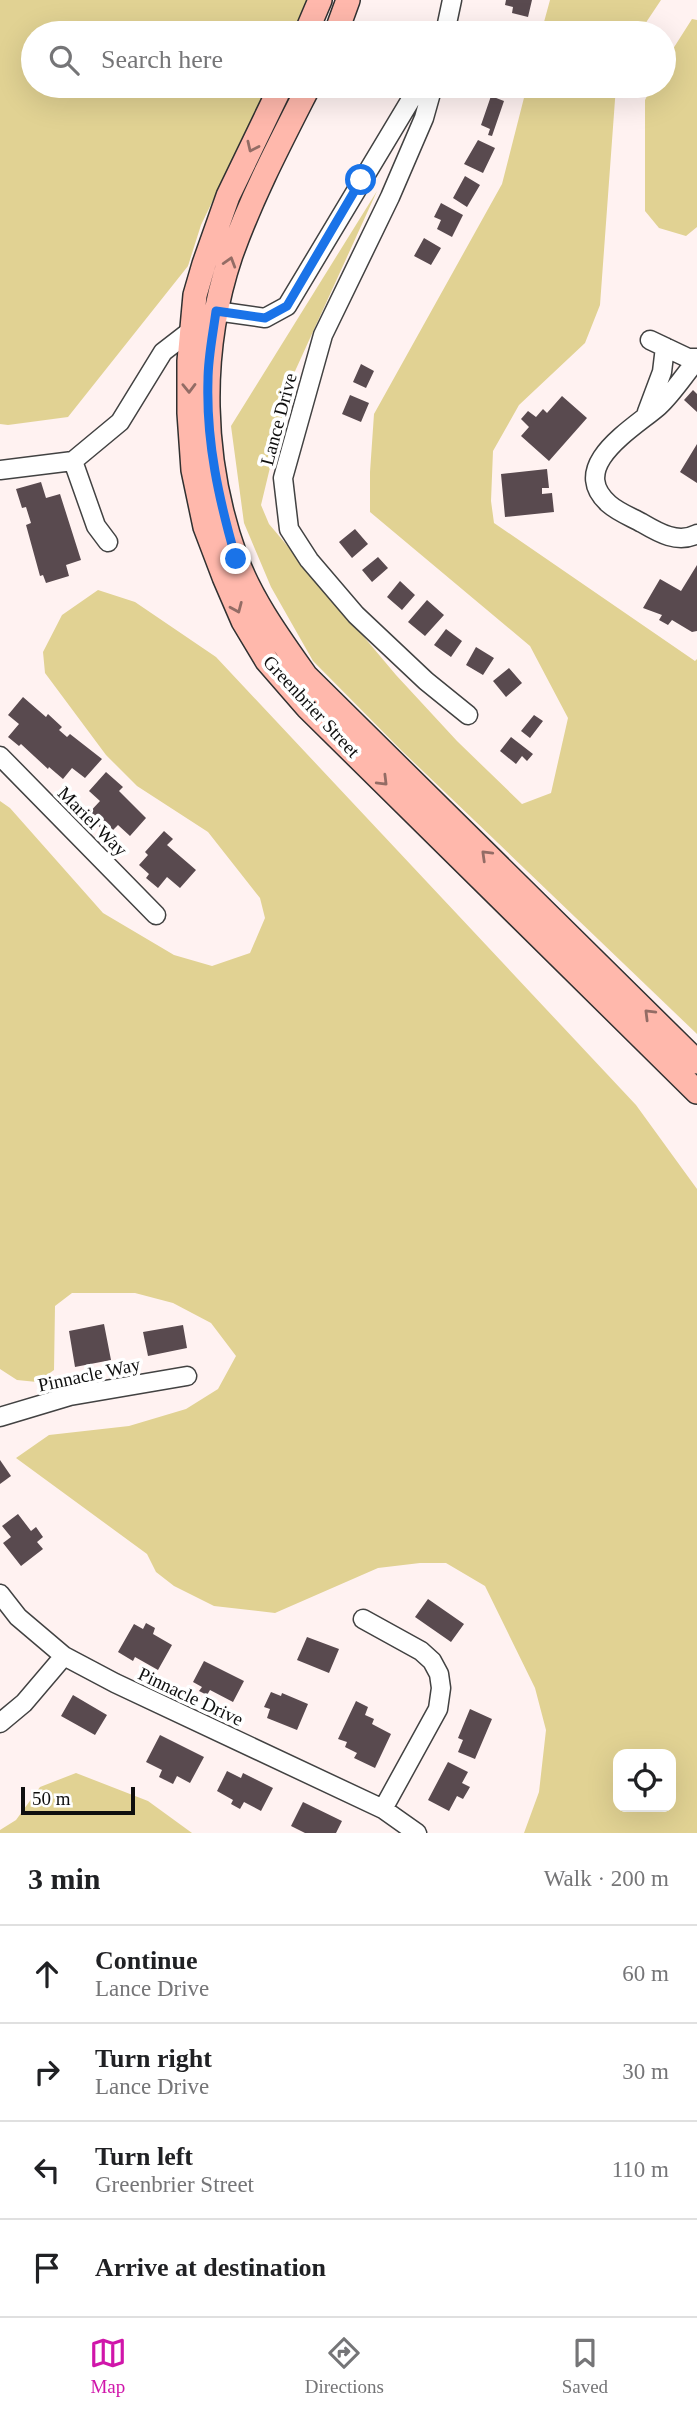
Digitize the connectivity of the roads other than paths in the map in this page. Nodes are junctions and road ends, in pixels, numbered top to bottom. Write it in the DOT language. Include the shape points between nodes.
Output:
graph roads {
  1 [pos="320,0"];
  2 [pos="348,0"];
  3 [pos="452,0"];
  4 [pos="311,21"];
  5 [pos="340,21"];
  6 [pos="448,21"];
  7 [pos="275,98"];
  8 [pos="303,98"];
  9 [pos="412,98"];
  10 [pos="430,98"];
  11 [pos="216,311"];
  12 [pos="192,330"];
  13 [pos="697,359"];
  14 [pos="646,415"];
  15 [pos="74,461"];
  16 [pos="0,470"];
  17 [pos="697,534"];
  18 [pos="108,542"];
  19 [pos="468,715"];
  20 [pos="0,756"];
  21 [pos="156,915"];
  22 [pos="697,1062"];
  23 [pos="697,1092"];
  24 [pos="187,1376"];
  25 [pos="0,1417"];
  26 [pos="0,1594"];
  27 [pos="363,1619"];
  28 [pos="64,1656"];
  29 [pos="0,1723"];
  30 [pos="383,1809"];
  31 [pos="417,1833"];
  1 -- 4 [label="main road"];
  2 -- 5 [label="main road"];
  3 -- 6 [label="street"];
  7 -- 12 [label="main road, Greenbrier Street, one-way" via="228,196 195,295"];
  11 -- 8 [label="main road, Greenbrier Street, one-way" via="231,256 264,175"];
  9 -- 11 [label="street" via="287,306 265,318"];
  10 -- 19 [label="street, Lance Drive" via="390,197 323,335 283,478 289,528 309,560 356,615"];
  11 -- 12 [label="street"];
  22 -- 11 [label="main road, Greenbrier Street, one-way" via="306,677 264,616 236,559 219,500 208,435 208,379"];
  12 -- 15 [label="street" via="163,352 120,422"];
  12 -- 23 [label="main road, Greenbrier Street, one-way" via="190,425 203,515 224,578 267,662 307,707"];
  13 -- 14 [label="street" via="660,405"];
  13 -- 14 [label="street" via="657,344 662,372"];
  14 -- 17 [label="street" via="597,464 597,486 610,506 659,533 677,539"];
  15 -- 16 [label="street"];
  15 -- 18 [label="street" via="96,526"];
  20 -- 21 [label="street, Mariel Way"];
  24 -- 25 [label="street, Pinnacle Way" via="70,1396"];
  26 -- 28 [label="street, Pinnacle Drive" via="18,1617"];
  27 -- 30 [label="street" via="421,1651 432,1661 441,1688 438,1709"];
  28 -- 29 [label="street" via="24,1703"];
  28 -- 30 [label="street, Pinnacle Drive"];
  30 -- 31 [label="street, Pinnacle Drive"];
}
